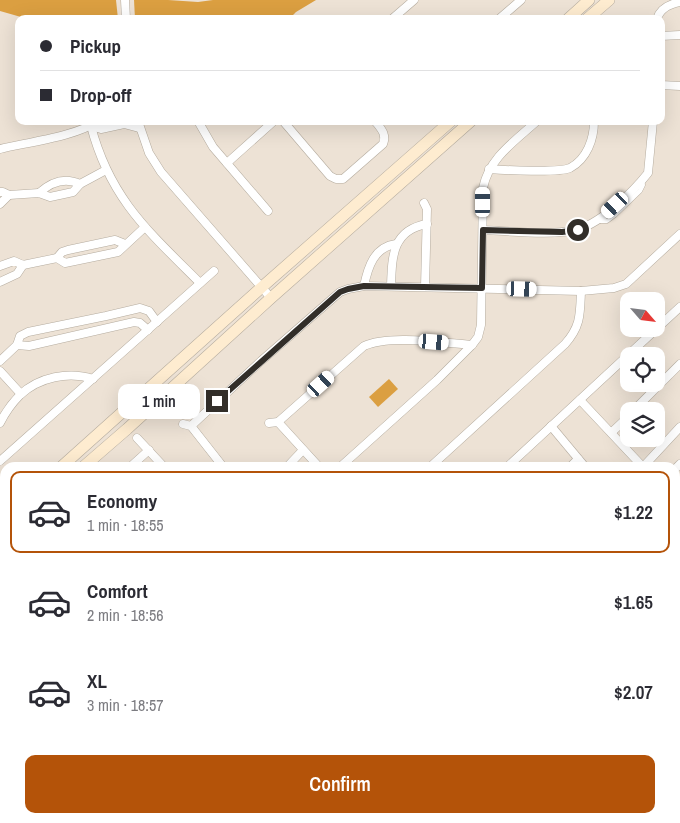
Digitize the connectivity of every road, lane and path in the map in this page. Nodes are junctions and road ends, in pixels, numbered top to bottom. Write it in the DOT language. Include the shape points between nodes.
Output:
graph roads {
  1 [pos="125,0"];
  2 [pos="414,0"];
  3 [pos="521,0"];
  4 [pos="589,0"];
  5 [pos="608,0"];
  6 [pos="680,2"];
  7 [pos="126,15"];
  8 [pos="397,15"];
  9 [pos="504,15"];
  10 [pos="572,15"];
  11 [pos="591,15"];
  12 [pos="659,15"];
  13 [pos="680,35"];
  14 [pos="665,36"];
  15 [pos="665,86"];
  16 [pos="680,86"];
  17 [pos="91,125"];
  18 [pos="94,125"];
  19 [pos="95,125"];
  20 [pos="119,125"];
  21 [pos="138,125"];
  22 [pos="200,125"];
  23 [pos="270,125"];
  24 [pos="285,125"];
  25 [pos="378,125"];
  26 [pos="447,125"];
  27 [pos="466,125"];
  28 [pos="532,125"];
  29 [pos="594,125"];
  30 [pos="653,125"];
  31 [pos="0,149"];
  32 [pos="227,163"];
  33 [pos="489,169"];
  34 [pos="106,170"];
  35 [pos="80,184"];
  36 [pos="0,192"];
  37 [pos="39,193"];
  38 [pos="9,195"];
  39 [pos="424,203"];
  40 [pos="0,204"];
  41 [pos="268,211"];
  42 [pos="426,224"];
  43 [pos="145,227"];
  44 [pos="483,230"];
  45 [pos="680,234"];
  46 [pos="125,244"];
  47 [pos="396,244"];
  48 [pos="57,258"];
  49 [pos="23,265"];
  50 [pos="0,266"];
  51 [pos="214,271"];
  52 [pos="0,282"];
  53 [pos="200,283"];
  54 [pos="364,286"];
  55 [pos="391,286"];
  56 [pos="262,287"];
  57 [pos="425,287"];
  58 [pos="482,288"];
  59 [pos="581,291"];
  60 [pos="271,298"];
  61 [pos="680,307"];
  62 [pos="157,322"];
  63 [pos="148,330"];
  64 [pos="17,345"];
  65 [pos="472,345"];
  66 [pos="0,361"];
  67 [pos="680,364"];
  68 [pos="0,371"];
  69 [pos="93,378"];
  70 [pos="21,394"];
  71 [pos="580,400"];
  72 [pos="642,402"];
  73 [pos="278,422"];
  74 [pos="0,423"];
  75 [pos="269,423"];
  76 [pos="183,424"];
  77 [pos="620,424"];
  78 [pos="191,426"];
  79 [pos="550,426"];
  80 [pos="680,427"];
  81 [pos="612,432"];
  82 [pos="137,438"];
  83 [pos="149,450"];
  84 [pos="303,450"];
  85 [pos="0,459"];
  86 [pos="578,459"];
  87 [pos="67,462"];
  88 [pos="89,462"];
  89 [pos="136,462"];
  90 [pos="160,462"];
  91 [pos="219,462"];
  92 [pos="292,462"];
  93 [pos="314,462"];
  94 [pos="346,462"];
  95 [pos="435,462"];
  96 [pos="512,462"];
  97 [pos="575,462"];
  98 [pos="581,462"];
  99 [pos="639,462"];
  100 [pos="648,462"];
  1 -- 7 [label="street"];
  2 -- 8 [label="street"];
  3 -- 9 [label="street"];
  4 -- 10 [label="street"];
  5 -- 11 [label="street"];
  6 -- 12 [label="street" via="668,5"];
  13 -- 14 [label="street"];
  15 -- 16 [label="street"];
  17 -- 31 [label="street"];
  18 -- 34 [label="street"];
  19 -- 20 [label="street" via="101,129"];
  21 -- 56 [label="street" via="161,172"];
  22 -- 32 [label="street"];
  23 -- 32 [label="street"];
  24 -- 25 [label="street" via="336,179 343,178 383,144 384,132"];
  26 -- 56 [label="street"];
  27 -- 60 [label="street"];
  28 -- 33 [label="street" via="501,153"];
  29 -- 33 [label="street" via="588,149 569,169"];
  30 -- 44 [label="street" via="649,170 598,221 578,230 562,232"];
  32 -- 41 [label="street"];
  33 -- 44 [label="street" via="483,188"];
  34 -- 35 [label="street"];
  34 -- 43 [label="street"];
  35 -- 37 [label="street" via="68,180 50,184"];
  35 -- 37 [label="street" via="73,192 64,194 50,197"];
  36 -- 38 [label="street"];
  37 -- 38 [label="street"];
  38 -- 40 [label="street"];
  39 -- 42 [label="street"];
  42 -- 47 [label="street" via="417,225"];
  42 -- 57 [label="street"];
  43 -- 46 [label="street"];
  43 -- 53 [label="street"];
  44 -- 58 [label="street"];
  45 -- 59 [label="street" via="626,284"];
  46 -- 48 [label="street" via="116,240 106,242 68,250"];
  46 -- 48 [label="street" via="118,252 110,254 65,263"];
  47 -- 54 [label="street" via="373,258"];
  47 -- 55 [label="street" via="392,256"];
  48 -- 49 [label="street"];
  49 -- 50 [label="street" via="14,261"];
  49 -- 52 [label="street" via="17,274"];
  51 -- 53 [label="street"];
  53 -- 62 [label="street"];
  54 -- 55 [label="street"];
  54 -- 78 [label="street" via="340,292"];
  55 -- 57 [label="street"];
  56 -- 60 [label="street"];
  56 -- 87 [label="street"];
  57 -- 58 [label="street"];
  58 -- 59 [label="street"];
  58 -- 65 [label="street" via="481,325"];
  59 -- 95 [label="street" via="580,321 574,334"];
  60 -- 88 [label="street"];
  61 -- 71 [label="street"];
  62 -- 63 [label="street"];
  62 -- 64 [label="street" via="149,312 140,308 28,332 20,336"];
  63 -- 64 [label="street" via="134,322 29,346"];
  63 -- 69 [label="street"];
  64 -- 66 [label="street"];
  65 -- 73 [label="street" via="372,342"];
  65 -- 94 [label="street"];
  67 -- 72 [label="street"];
  68 -- 70 [label="street"];
  69 -- 70 [label="street" via="76,375 54,377"];
  69 -- 85 [label="street"];
  70 -- 74 [label="street"];
  71 -- 79 [label="street"];
  71 -- 81 [label="street"];
  73 -- 75 [label="street"];
  73 -- 84 [label="street"];
  76 -- 78 [label="street"];
  77 -- 81 [label="street"];
  78 -- 91 [label="street"];
  79 -- 86 [label="street"];
  79 -- 96 [label="street"];
  80 -- 100 [label="street"];
  81 -- 99 [label="street"];
  82 -- 83 [label="street"];
  83 -- 89 [label="street"];
  83 -- 90 [label="street"];
  84 -- 92 [label="street"];
  84 -- 93 [label="street"];
  86 -- 97 [label="street"];
  86 -- 98 [label="street"];
}
